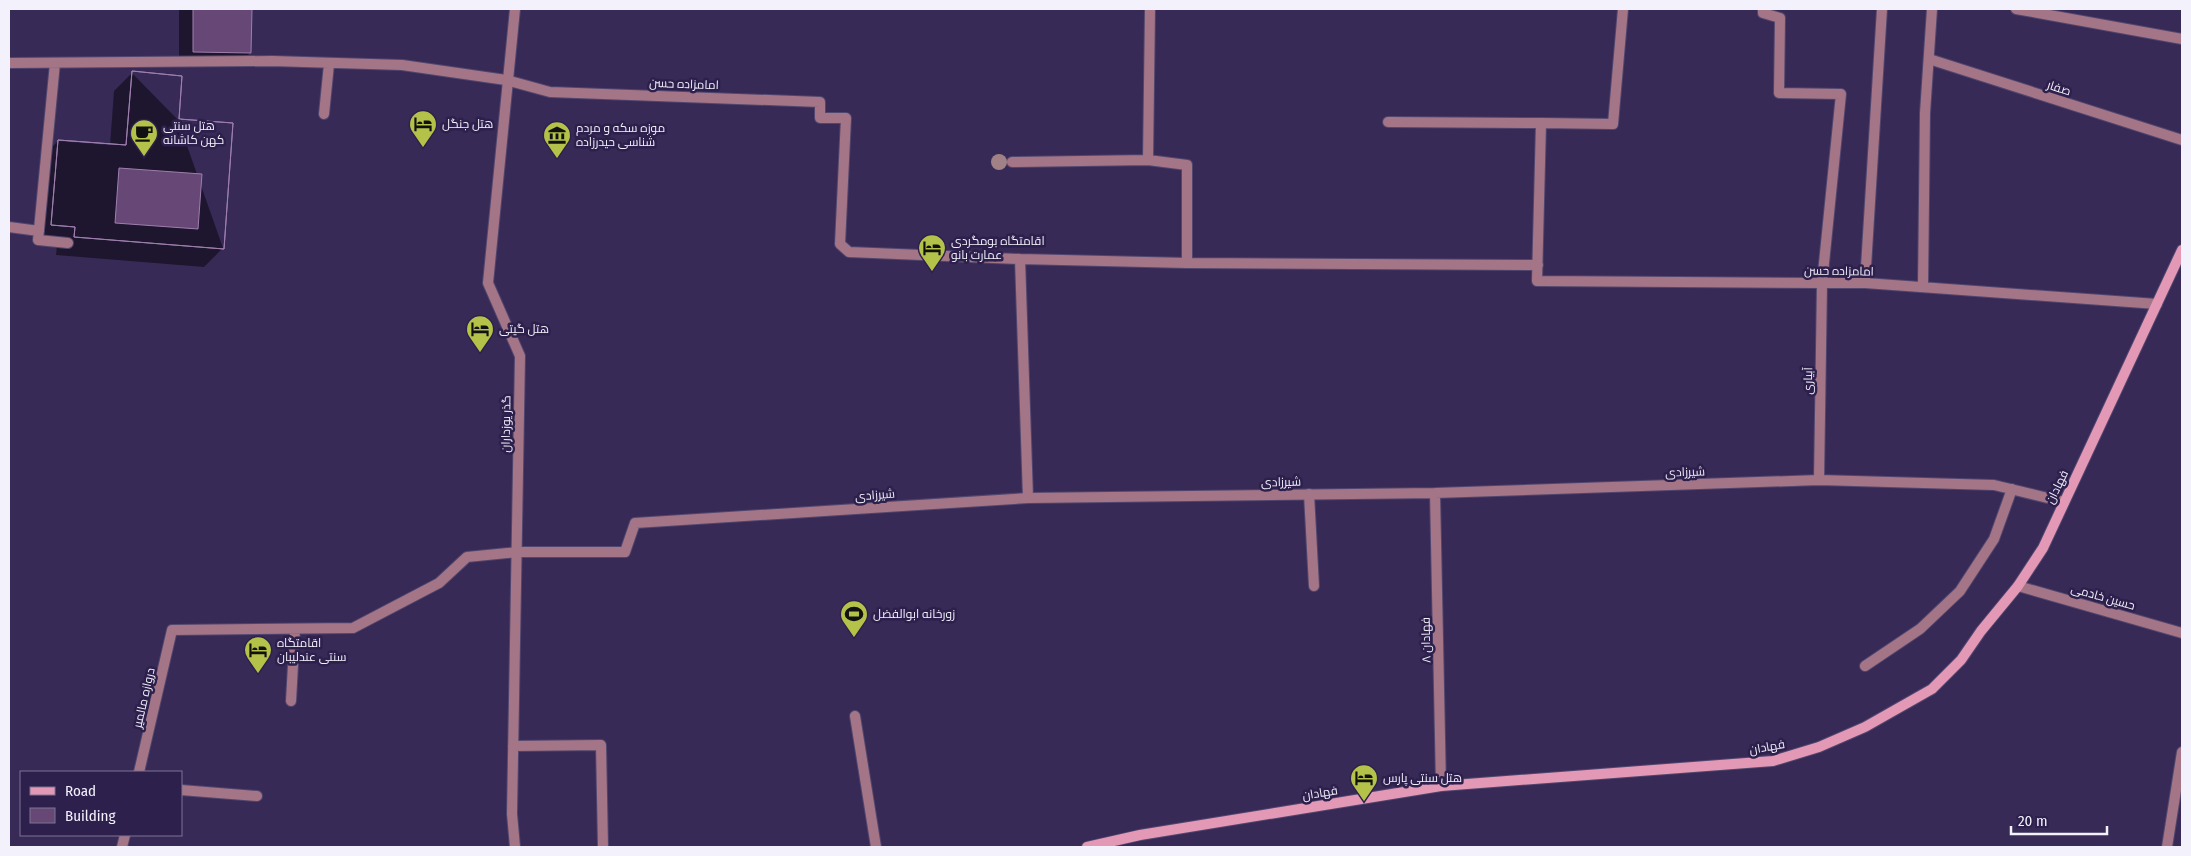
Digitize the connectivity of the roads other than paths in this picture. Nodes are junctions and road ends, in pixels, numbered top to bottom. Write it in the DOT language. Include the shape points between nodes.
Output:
graph roads {
  1 [pos="515,9"];
  2 [pos="1623,9"];
  3 [pos="1763,9"];
  4 [pos="1882,9"];
  5 [pos="1932,9"];
  6 [pos="2016,9"];
  7 [pos="1150,13"];
  8 [pos="2182,39"];
  9 [pos="1929,59"];
  10 [pos="9,63"];
  11 [pos="55,63"];
  12 [pos="329,64"];
  13 [pos="506,80"];
  14 [pos="324,114"];
  15 [pos="1388,122"];
  16 [pos="1541,123"];
  17 [pos="2182,140"];
  18 [pos="1148,160"];
  19 [pos="1012,162"];
  20 [pos="9,227"];
  21 [pos="39,231"];
  22 [pos="68,243"];
  23 [pos="2182,250"];
  24 [pos="1020,259"];
  25 [pos="1187,263"];
  26 [pos="1538,265"];
  27 [pos="1822,283"];
  28 [pos="1865,283"];
  29 [pos="1923,287"];
  30 [pos="2157,304"];
  31 [pos="1819,480"];
  32 [pos="2012,490"];
  33 [pos="1436,493"];
  34 [pos="1309,494"];
  35 [pos="1028,498"];
  36 [pos="2064,502"];
  37 [pos="517,552"];
  38 [pos="1314,586"];
  39 [pos="2018,586"];
  40 [pos="295,629"];
  41 [pos="2182,633"];
  42 [pos="1865,666"];
  43 [pos="290,701"];
  44 [pos="855,716"];
  45 [pos="513,746"];
  46 [pos="2182,752"];
  47 [pos="139,771"];
  48 [pos="1441,786"];
  49 [pos="182,790"];
  50 [pos="257,796"];
  51 [pos="515,847"];
  52 [pos="603,847"];
  53 [pos="876,847"];
  54 [pos="1088,847"];
  55 [pos="2167,847"];
  1 -- 13 [label="street, گذر يوزداران"];
  2 -- 16 [label="street" via="1613,124"];
  3 -- 27 [label="street, آبیاری" via="1763,13 1780,18 1779,93 1841,94"];
  4 -- 28 [label="street"];
  5 -- 9 [label="street"];
  6 -- 8 [label="street"];
  7 -- 18 [label="street"];
  9 -- 17 [label="street, صفار"];
  9 -- 29 [label="street"];
  10 -- 11 [label="street"];
  11 -- 12 [label="street" via="272,61"];
  11 -- 21 [label="street"];
  12 -- 13 [label="street" via="402,65"];
  12 -- 14 [label="street"];
  13 -- 24 [label="street, امامزاده حسن" via="550,92 820,102 820,118 846,118 840,244 849,252"];
  13 -- 37 [label="street, گذر يوزداران" via="488,283 520,356"];
  15 -- 16 [label="street"];
  16 -- 26 [label="street"];
  18 -- 19 [label="street"];
  18 -- 25 [label="street" via="1187,165"];
  20 -- 21 [label="street"];
  21 -- 22 [label="street" via="38,240"];
  23 -- 30 [label="street, فهادان"];
  24 -- 25 [label="street"];
  24 -- 35 [label="street"];
  25 -- 26 [label="street"];
  26 -- 27 [label="street, امامزاده حسن" via="1537,281"];
  27 -- 28 [label="street, امامزاده حسن"];
  27 -- 31 [label="street, آبیاری"];
  28 -- 29 [label="street, امامزاده حسن"];
  29 -- 30 [label="street, امامزاده حسن"];
  30 -- 36 [label="street, فهادان"];
  31 -- 32 [label="street, شیرزادی" via="1994,485"];
  31 -- 33 [label="street, شیرزادی"];
  32 -- 36 [label="street, شیرزادی"];
  32 -- 42 [label="street" via="1994,539 1960,591 1920,630"];
  33 -- 34 [label="street, شیرزادی"];
  33 -- 48 [label="street, فهادان ۸"];
  34 -- 35 [label="street, شیرزادی"];
  34 -- 38 [label="street"];
  35 -- 37 [label="street, شیرزادی" via="636,523 624,552"];
  36 -- 39 [label="street, فهادان" via="2043,548"];
  37 -- 40 [label="street" via="467,557 440,584 353,628"];
  37 -- 45 [label="street, گذر يوزداران"];
  39 -- 41 [label="street, حسین خادمی"];
  39 -- 48 [label="street, فهادان" via="1961,660 1932,690 1865,727 1819,747 1773,762"];
  40 -- 43 [label="street"];
  40 -- 47 [label="street, دروازه مالمیر" via="172,630"];
  44 -- 53 [label="street"];
  45 -- 51 [label="street, گذر يوزداران"];
  45 -- 52 [label="street" via="601,746"];
  46 -- 55 [label="street"];
  48 -- 54 [label="street, فهادان" via="1140,835"];
  49 -- 50 [label="street"];
}
